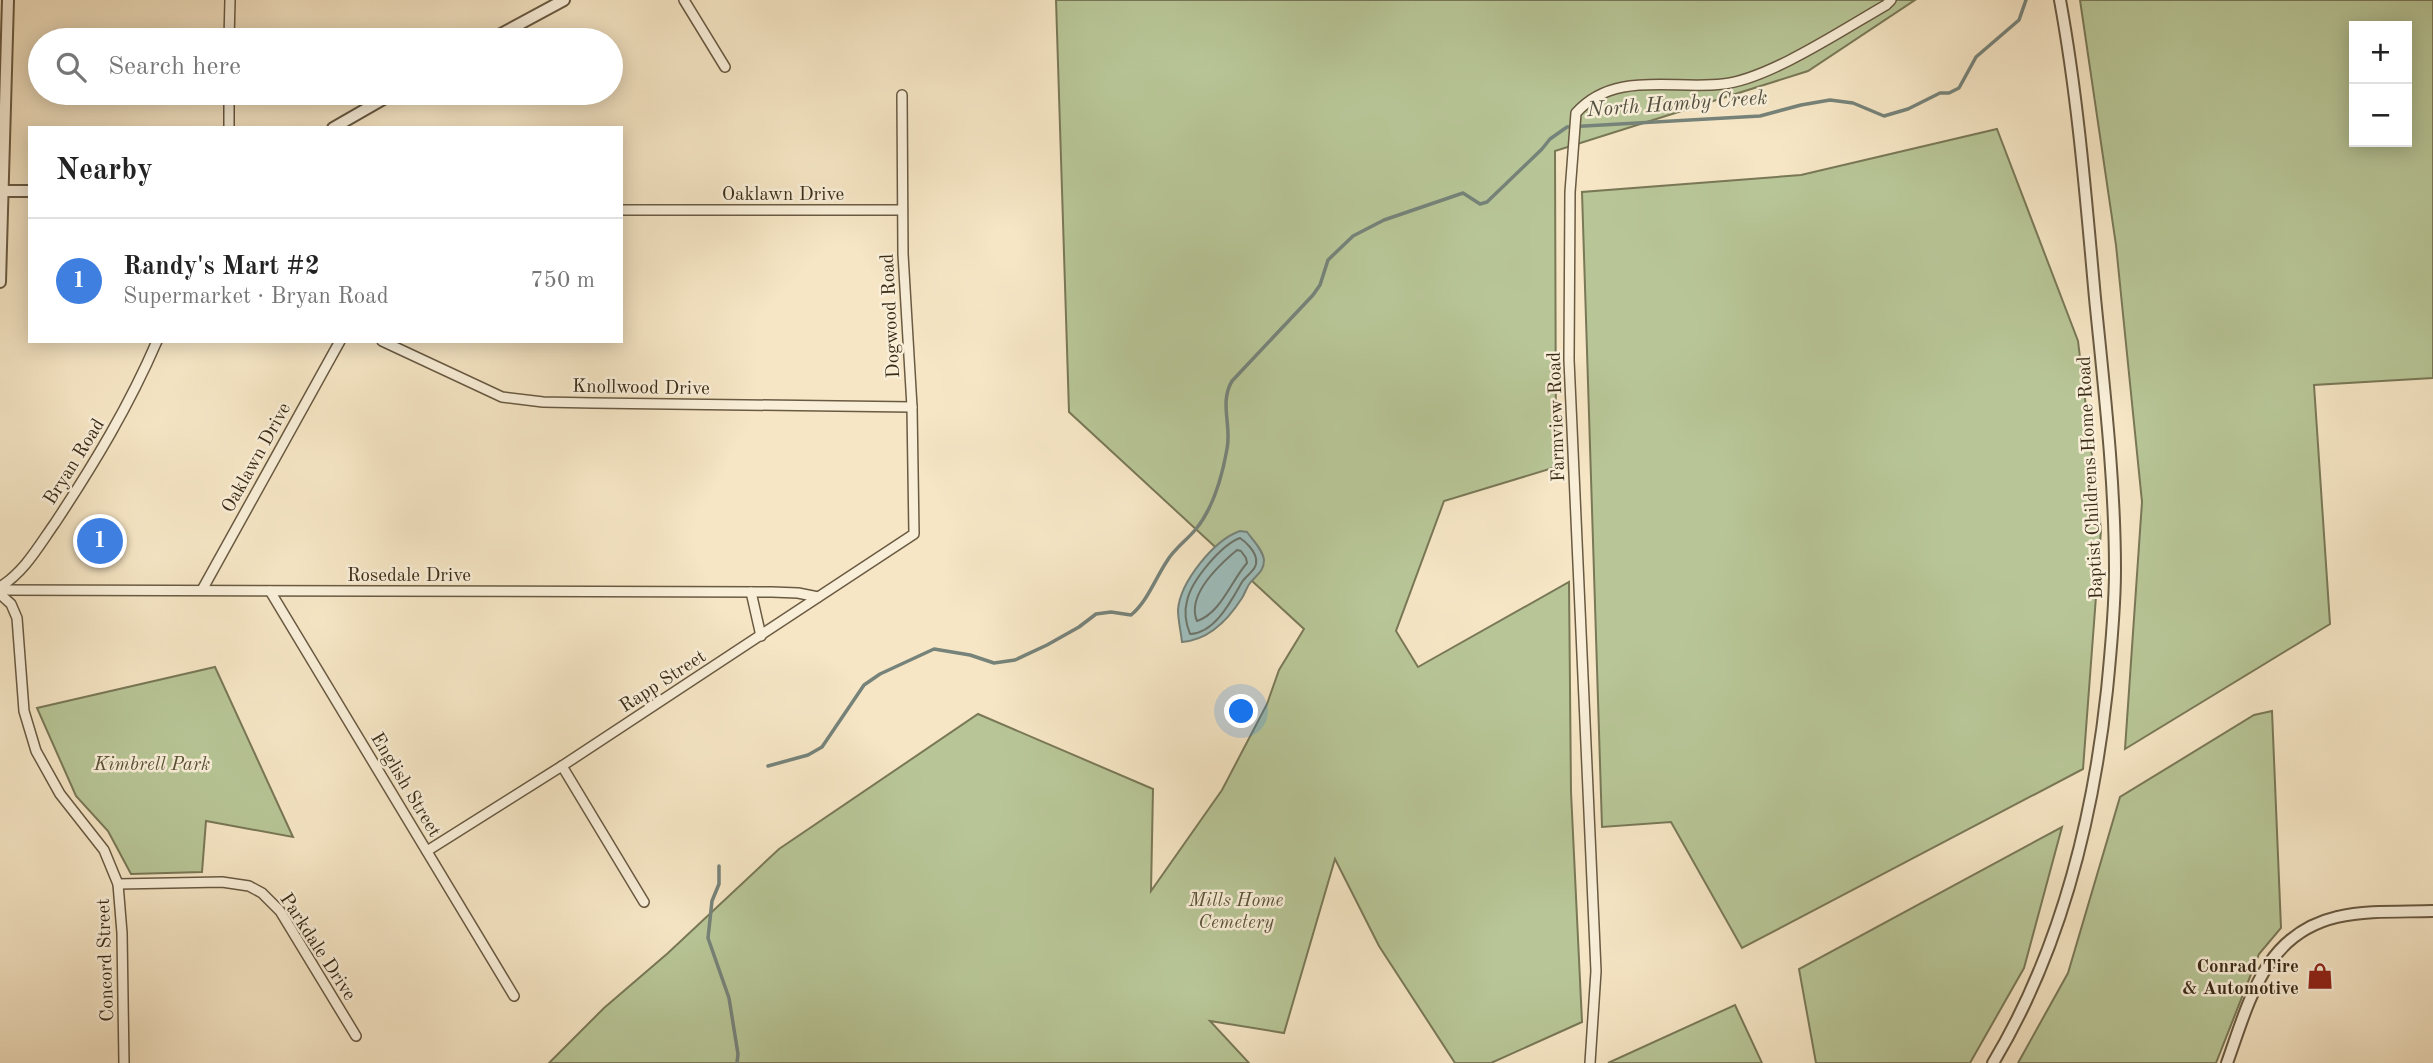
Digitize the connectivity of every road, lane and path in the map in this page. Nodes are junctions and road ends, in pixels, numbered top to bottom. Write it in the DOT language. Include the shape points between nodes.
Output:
graph roads {
  1 [pos="8,0"];
  2 [pos="230,0"];
  3 [pos="564,0"];
  4 [pos="684,0"];
  5 [pos="1891,0"];
  6 [pos="2060,0"];
  7 [pos="229,28"];
  8 [pos="512,28"];
  9 [pos="725,67"];
  10 [pos="902,95"];
  11 [pos="229,105"];
  12 [pos="373,105"];
  13 [pos="229,126"];
  14 [pos="336,126"];
  15 [pos="1,191"];
  16 [pos="28,191"];
  17 [pos="902,210"];
  18 [pos="623,211"];
  19 [pos="0,282"];
  20 [pos="156,343"];
  21 [pos="339,343"];
  22 [pos="386,343"];
  23 [pos="912,407"];
  24 [pos="914,534"];
  25 [pos="202,590"];
  26 [pos="0,591"];
  27 [pos="270,591"];
  28 [pos="751,592"];
  29 [pos="818,597"];
  30 [pos="761,636"];
  31 [pos="562,766"];
  32 [pos="427,851"];
  33 [pos="118,884"];
  34 [pos="644,902"];
  35 [pos="2433,911"];
  36 [pos="514,996"];
  37 [pos="356,1036"];
  38 [pos="124,1063"];
  39 [pos="1590,1063"];
  40 [pos="1993,1063"];
  41 [pos="2227,1063"];
  1 -- 15 [label="street"];
  2 -- 7 [label="street"];
  3 -- 8 [label="street"];
  4 -- 9 [label="street"];
  5 -- 39 [label="street, Farmview Road" via="1750,77 1726,84 1638,84 1602,93 1576,113 1570,192 1569,360 1596,971"];
  6 -- 40 [label="street, Baptist Childrens Home Road" via="2083,176 2109,457 2115,571 2112,642 2103,730 2075,867 2039,976"];
  10 -- 17 [label="street, Dogwood Road"];
  11 -- 13 [label="street"];
  12 -- 14 [label="street"];
  15 -- 16 [label="street"];
  15 -- 19 [label="street"];
  17 -- 18 [label="street, Oaklawn Drive"];
  17 -- 23 [label="street, Dogwood Road"];
  20 -- 26 [label="street, Bryan Road" via="94,464 23,568"];
  21 -- 25 [label="street, Oaklawn Drive"];
  22 -- 23 [label="street, Knollwood Drive" via="502,397 543,402"];
  23 -- 24 [label="street, Dogwood Road"];
  24 -- 29 [label="street, Rapp Street"];
  25 -- 26 [label="street, Rosedale Drive"];
  25 -- 27 [label="street, Rosedale Drive"];
  26 -- 33 [label="street, Concord Street" via="17,618 24,711 36,751 60,794 104,850"];
  27 -- 28 [label="street, Rosedale Drive"];
  27 -- 32 [label="street, English Street"];
  28 -- 29 [label="street, Rosedale Drive"];
  28 -- 30 [label="street"];
  29 -- 30 [label="street, Rapp Street"];
  30 -- 31 [label="street, Rapp Street"];
  31 -- 32 [label="street, Rapp Street"];
  31 -- 34 [label="street"];
  32 -- 36 [label="street, English Street"];
  33 -- 37 [label="street, Parkdale Drive" via="222,882 262,893 280,911"];
  33 -- 38 [label="street, Concord Street"];
  35 -- 41 [label="street" via="2336,917 2298,933 2271,959 2259,980"];
}
